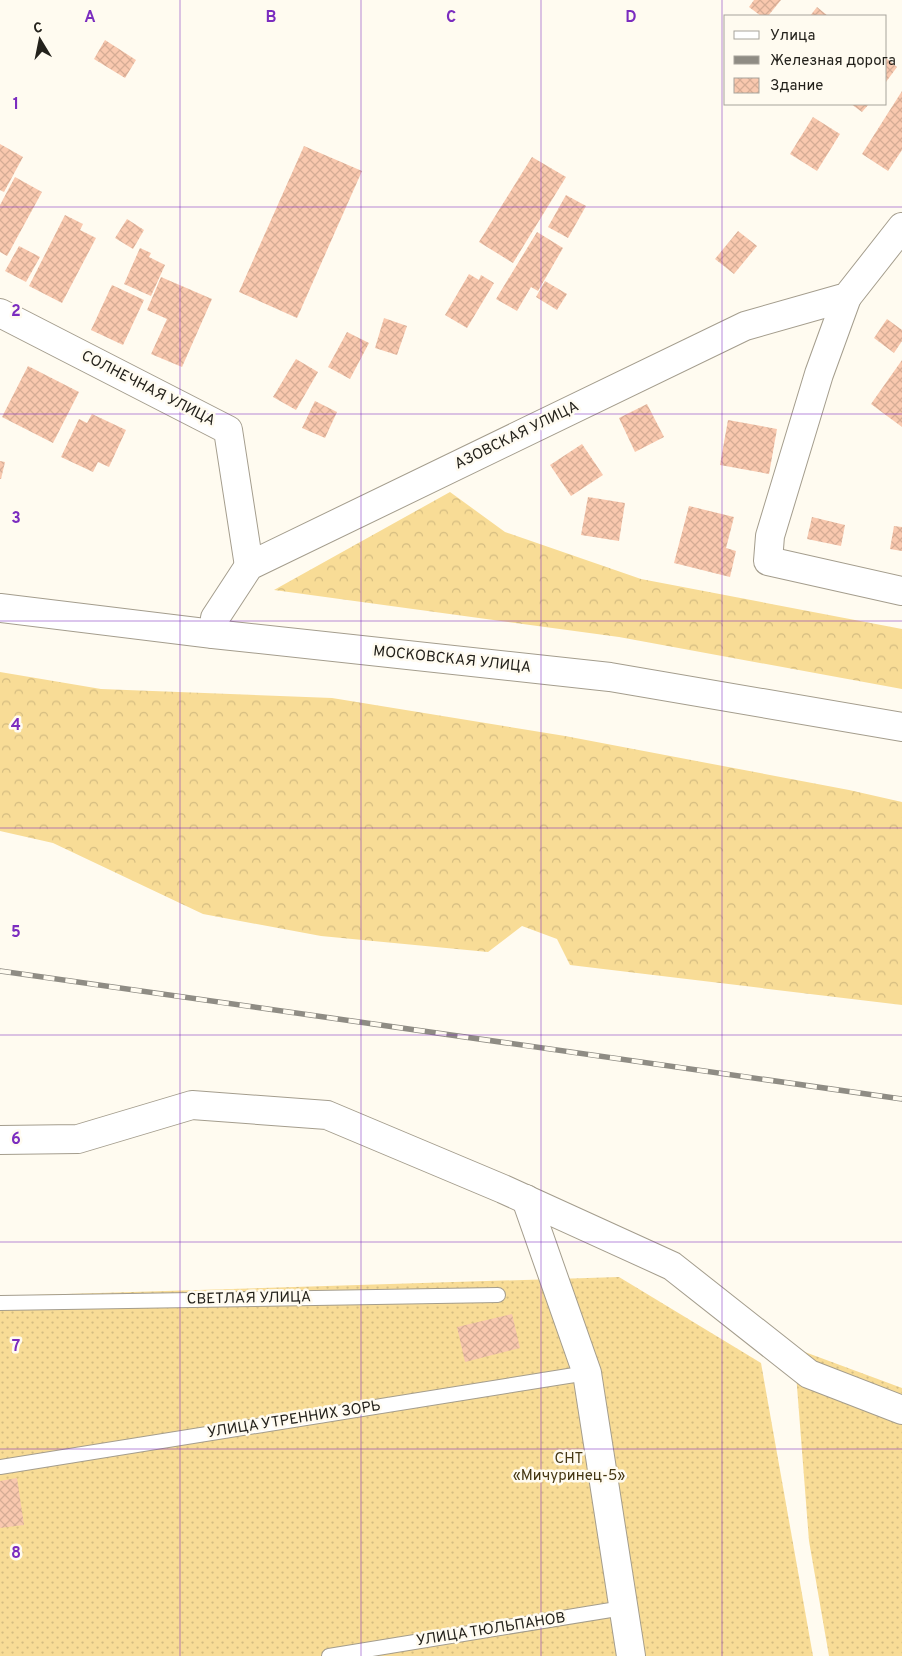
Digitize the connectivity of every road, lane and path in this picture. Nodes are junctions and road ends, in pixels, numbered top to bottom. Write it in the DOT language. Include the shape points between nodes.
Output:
graph roads {
  1 [pos="902,227"];
  2 [pos="847,297"];
  3 [pos="0,313"];
  4 [pos="249,566"];
  5 [pos="902,591"];
  6 [pos="0,592"];
  7 [pos="0,608"];
  8 [pos="214,626"];
  9 [pos="902,710"];
  10 [pos="902,727"];
  11 [pos="0,1140"];
  12 [pos="526,1199"];
  13 [pos="498,1295"];
  14 [pos="0,1303"];
  15 [pos="587,1373"];
  16 [pos="902,1410"];
  17 [pos="0,1467"];
  18 [pos="623,1608"];
  19 [pos="329,1656"];
  20 [pos="631,1656"];
  1 -- 2 [label="street"];
  2 -- 4 [label="street, АЗОВСКАЯ УЛИЦА" via="745,326"];
  2 -- 5 [label="street" via="819,374 770,536 768,561"];
  3 -- 4 [label="street, СОЛНЕЧНАЯ УЛИЦА" via="228,430"];
  4 -- 8 [label="street"];
  6 -- 8 [label="street, МОСКОВСКАЯ УЛИЦА"];
  7 -- 8 [label="street, МОСКОВСКАЯ УЛИЦА"];
  8 -- 9 [label="street, МОСКОВСКАЯ УЛИЦА" via="613,660"];
  8 -- 10 [label="street, МОСКОВСКАЯ УЛИЦА" via="610,677"];
  11 -- 12 [label="street" via="78,1140 192,1105 327,1115"];
  12 -- 15 [label="street"];
  12 -- 16 [label="street" via="672,1266 809,1374"];
  13 -- 14 [label="lane, СВЕТЛАЯ УЛИЦА"];
  15 -- 17 [label="lane, УЛИЦА УТРЕННИХ ЗОРЬ"];
  15 -- 18 [label="street"];
  18 -- 19 [label="lane, УЛИЦА ТЮЛЬПАНОВ"];
  18 -- 20 [label="street"];
}
